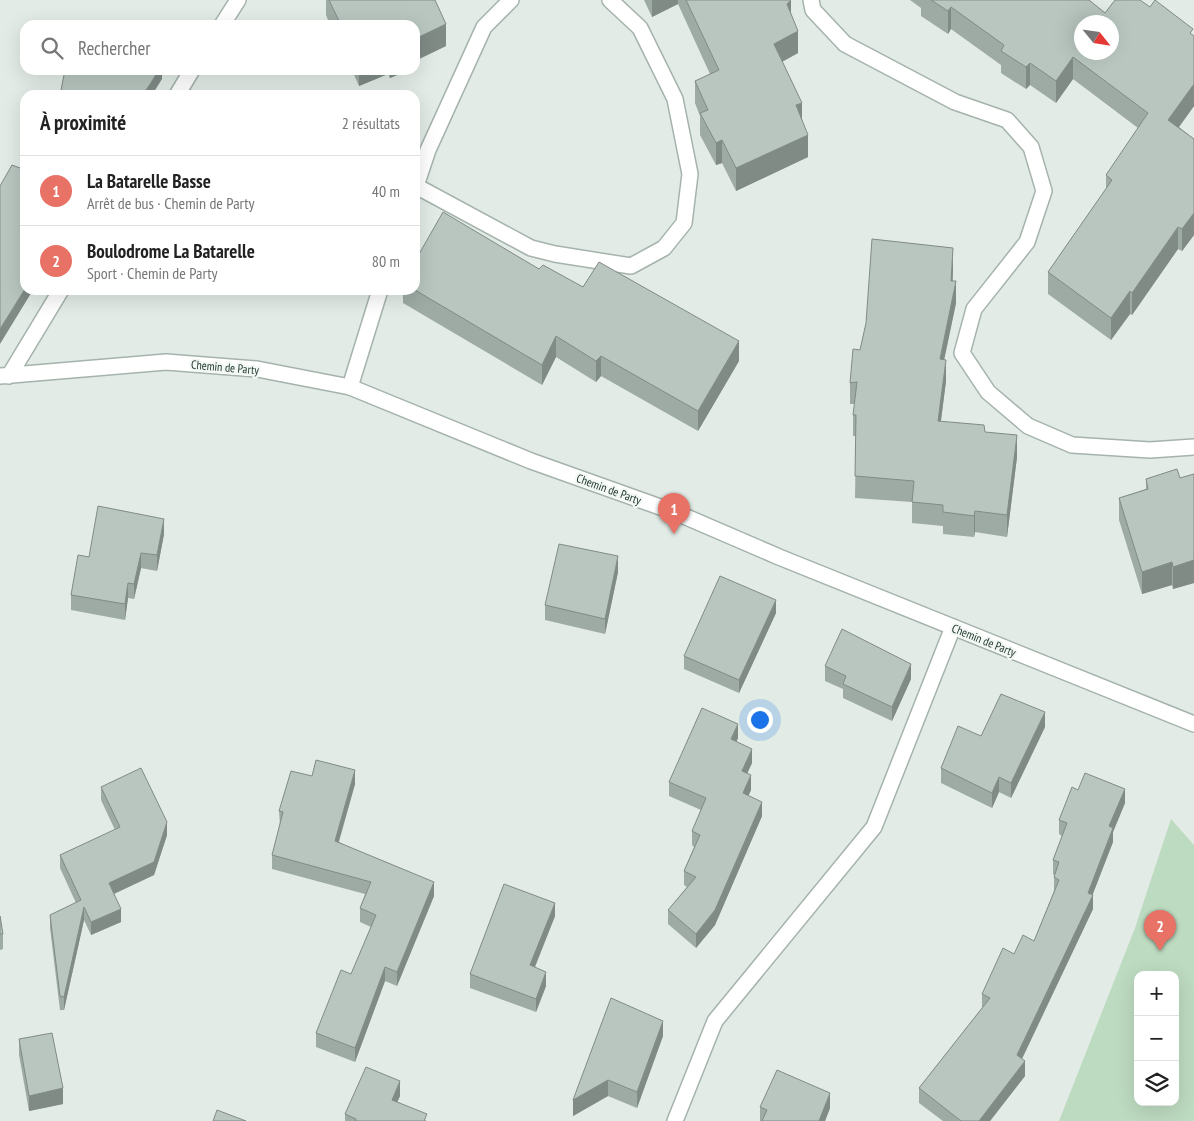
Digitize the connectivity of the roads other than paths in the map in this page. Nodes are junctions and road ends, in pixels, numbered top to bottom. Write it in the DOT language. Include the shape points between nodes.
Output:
graph roads {
  1 [pos="238,0"];
  2 [pos="511,0"];
  3 [pos="610,0"];
  4 [pos="810,0"];
  5 [pos="225,20"];
  6 [pos="189,75"];
  7 [pos="180,90"];
  8 [pos="420,175"];
  9 [pos="420,190"];
  10 [pos="58,295"];
  11 [pos="378,295"];
  12 [pos="5,376"];
  13 [pos="350,387"];
  14 [pos="1194,447"];
  15 [pos="953,628"];
  16 [pos="1194,724"];
  17 [pos="675,1121"];
  1 -- 5 [label="street"];
  2 -- 8 [label="street" via="484,27 428,150"];
  3 -- 9 [label="street" via="640,28 676,99 690,174 684,223 664,248 631,266 555,254 531,248"];
  4 -- 14 [label="street" via="813,10 845,44 955,102 1007,120 1031,147 1044,191 1027,242 974,309 962,352 988,392 1028,426 1072,445 1150,450"];
  6 -- 7 [label="street"];
  10 -- 12 [label="street"];
  11 -- 13 [label="street"];
  12 -- 13 [label="street, Chemin de Party" via="166,362 257,369"];
  13 -- 15 [label="street, Chemin de Party" via="531,461 677,513"];
  15 -- 16 [label="street, Chemin de Party"];
  15 -- 17 [label="street" via="874,828 715,1021"];
}
